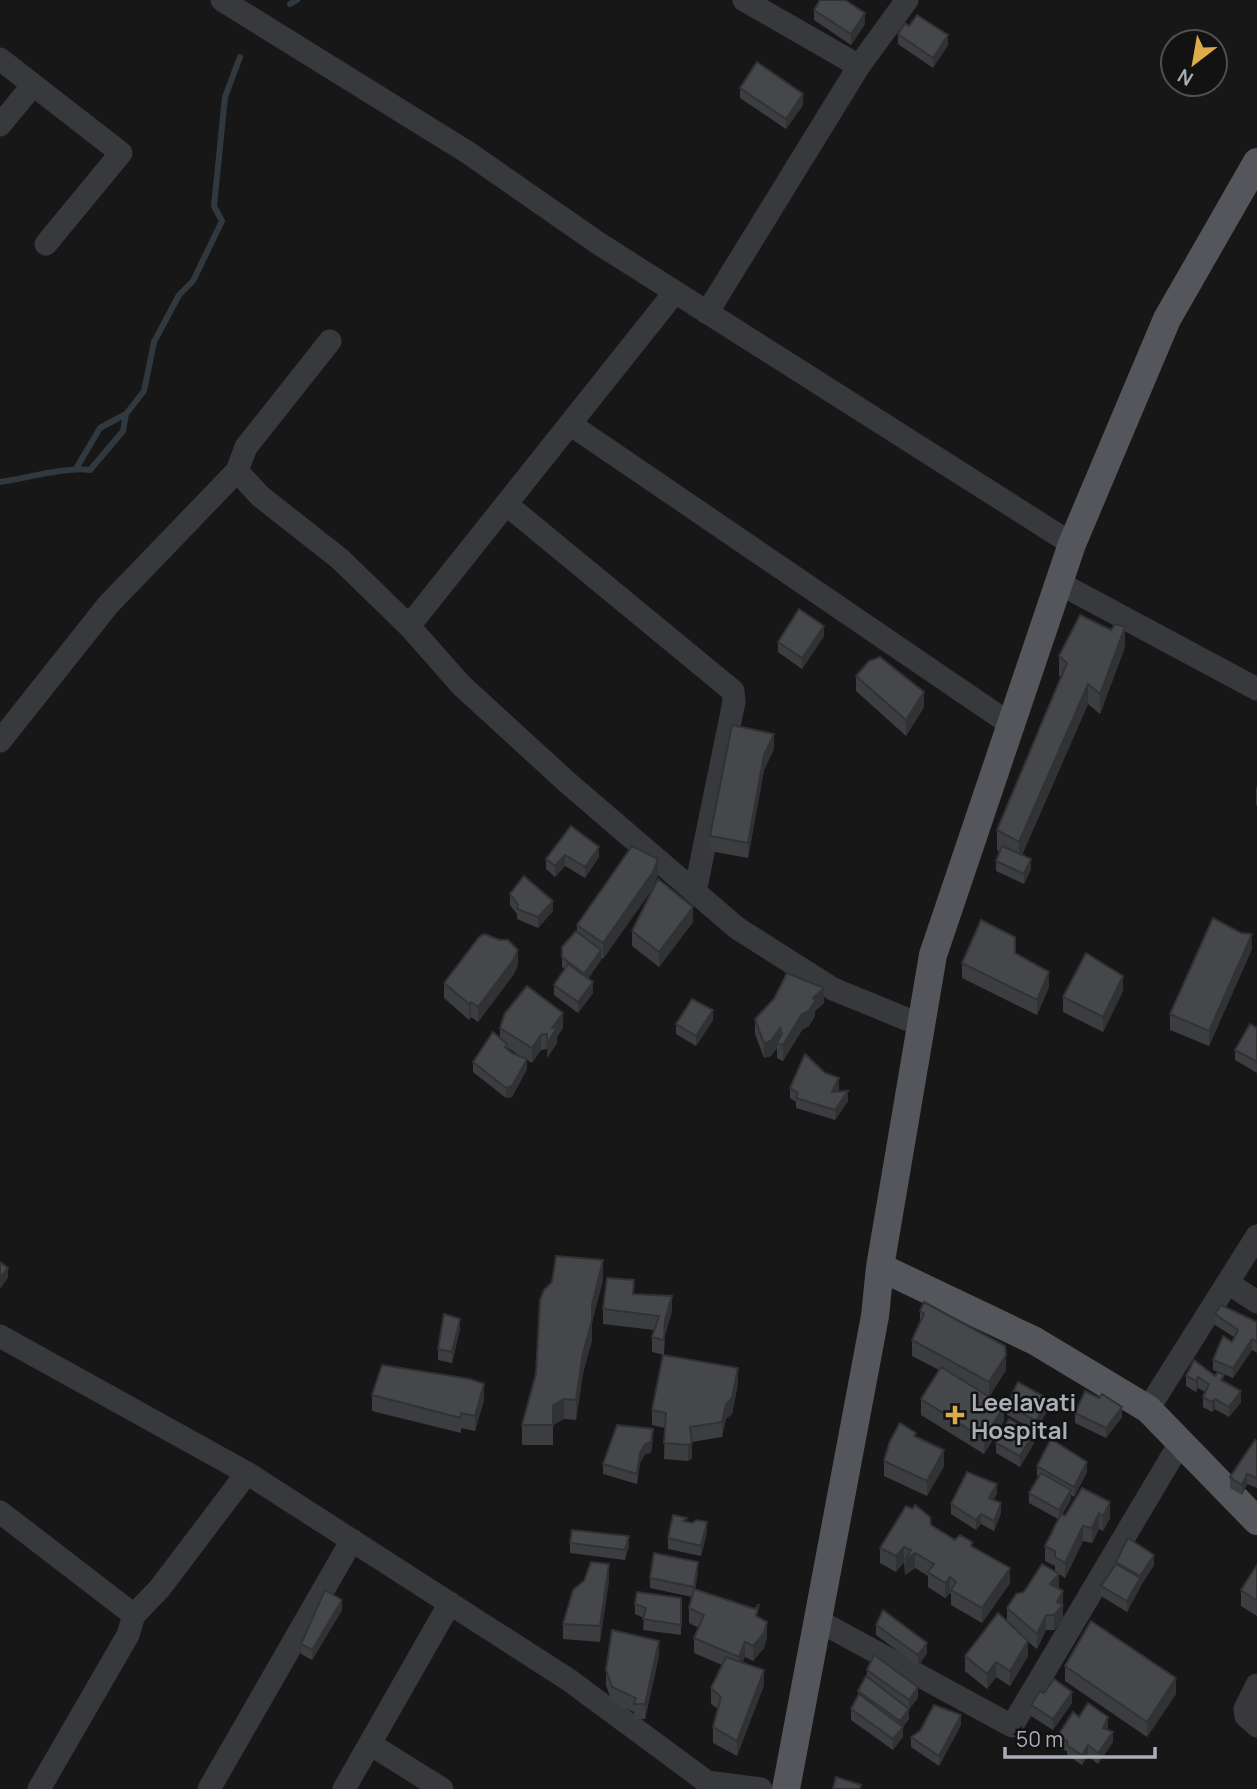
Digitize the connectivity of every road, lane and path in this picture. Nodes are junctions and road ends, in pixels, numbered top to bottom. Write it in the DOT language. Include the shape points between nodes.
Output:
graph roads {
  1 [pos="222,0"];
  2 [pos="254,0"];
  3 [pos="907,0"];
  4 [pos="747,1"];
  5 [pos="261,25"];
  6 [pos="0,59"];
  7 [pos="859,66"];
  8 [pos="33,85"];
  9 [pos="0,125"];
  10 [pos="1257,162"];
  11 [pos="46,244"];
  12 [pos="675,292"];
  13 [pos="708,313"];
  14 [pos="330,341"];
  15 [pos="570,424"];
  16 [pos="237,471"];
  17 [pos="506,505"];
  18 [pos="1072,544"];
  19 [pos="1059,583"];
  20 [pos="409,626"];
  21 [pos="1257,689"];
  22 [pos="1013,726"];
  23 [pos="0,741"];
  24 [pos="695,892"];
  25 [pos="921,1025"];
  26 [pos="1257,1237"];
  27 [pos="880,1267"];
  28 [pos="1228,1283"];
  29 [pos="1257,1302"];
  30 [pos="0,1336"];
  31 [pos="1148,1409"];
  32 [pos="1180,1443"];
  33 [pos="247,1473"];
  34 [pos="0,1512"];
  35 [pos="1257,1521"];
  36 [pos="352,1540"];
  37 [pos="450,1603"];
  38 [pos="134,1615"];
  39 [pos="817,1620"];
  40 [pos="1257,1685"];
  41 [pos="1257,1726"];
  42 [pos="370,1744"];
  43 [pos="39,1789"];
  44 [pos="209,1789"];
  45 [pos="344,1789"];
  46 [pos="442,1789"];
  47 [pos="761,1789"];
  48 [pos="786,1789"];
  1 -- 5 [label="street"];
  2 -- 5 [label="street"];
  3 -- 7 [label="street"];
  4 -- 7 [label="street"];
  5 -- 12 [label="street" via="467,152"];
  6 -- 8 [label="street"];
  7 -- 13 [label="street"];
  8 -- 9 [label="street"];
  8 -- 11 [label="street" via="121,153"];
  10 -- 18 [label="main road" via="1167,319"];
  12 -- 13 [label="street"];
  12 -- 15 [label="street"];
  13 -- 18 [label="street"];
  14 -- 16 [label="street" via="246,447"];
  15 -- 17 [label="street"];
  15 -- 22 [label="street"];
  16 -- 20 [label="street" via="260,496 340,559"];
  16 -- 23 [label="street" via="108,605"];
  17 -- 20 [label="street"];
  17 -- 24 [label="street" via="733,691"];
  18 -- 19 [label="main road"];
  19 -- 21 [label="street"];
  19 -- 22 [label="main road"];
  20 -- 24 [label="street" via="461,685"];
  22 -- 25 [label="main road" via="933,954"];
  24 -- 25 [label="street" via="737,928 833,989"];
  25 -- 27 [label="main road"];
  26 -- 28 [label="street"];
  27 -- 31 [label="main road" via="1035,1341"];
  27 -- 39 [label="main road" via="875,1316"];
  28 -- 29 [label="street"];
  28 -- 31 [label="street"];
  30 -- 33 [label="street"];
  31 -- 32 [label="main road"];
  32 -- 35 [label="main road"];
  32 -- 39 [label="street" via="1012,1726"];
  33 -- 36 [label="street"];
  33 -- 38 [label="street" via="160,1588"];
  34 -- 38 [label="street"];
  36 -- 37 [label="street"];
  36 -- 44 [label="street"];
  37 -- 42 [label="street"];
  37 -- 47 [label="street" via="569,1680 707,1782"];
  38 -- 43 [label="street" via="128,1635"];
  39 -- 48 [label="main road"];
  40 -- 41 [label="street" via="1245,1709"];
  42 -- 45 [label="street"];
  42 -- 46 [label="street"];
}
